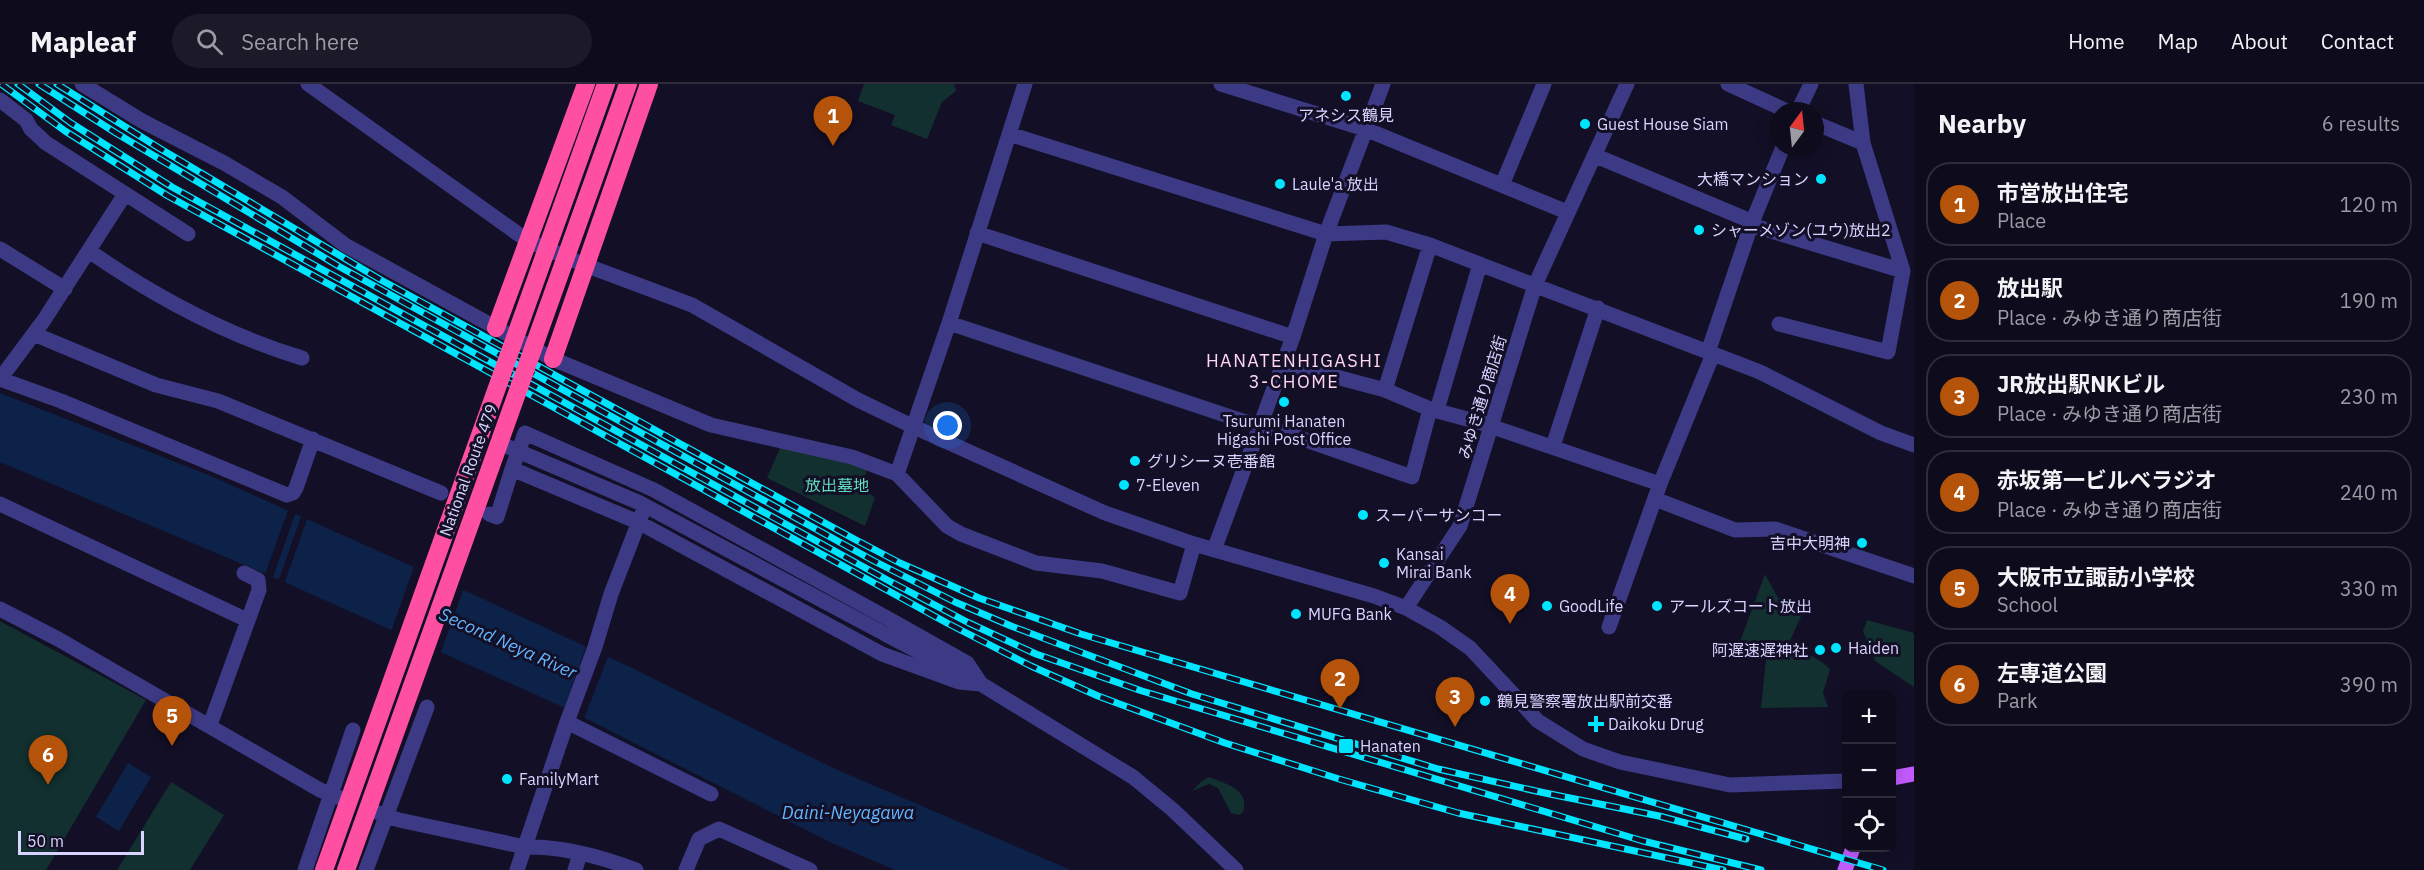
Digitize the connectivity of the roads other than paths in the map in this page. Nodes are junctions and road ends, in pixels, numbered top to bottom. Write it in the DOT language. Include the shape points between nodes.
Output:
graph roads {
  1 [pos="82,84"];
  2 [pos="308,84"];
  3 [pos="586,84"];
  4 [pos="606,84"];
  5 [pos="628,84"];
  6 [pos="649,84"];
  7 [pos="1025,84"];
  8 [pos="1221,84"];
  9 [pos="1383,84"];
  10 [pos="1544,84"];
  11 [pos="1627,84"];
  12 [pos="1728,84"];
  13 [pos="1811,84"];
  14 [pos="1856,84"];
  15 [pos="0,100"];
  16 [pos="1802,102"];
  17 [pos="1770,103"];
  18 [pos="1824,127"];
  19 [pos="1365,129"];
  20 [pos="1009,134"];
  21 [pos="1863,143"];
  22 [pos="1596,156"];
  23 [pos="1779,156"];
  24 [pos="1502,185"];
  25 [pos="125,194"];
  26 [pos="1567,212"];
  27 [pos="1752,223"];
  28 [pos="977,233"];
  29 [pos="188,234"];
  30 [pos="1326,234"];
  31 [pos="528,241"];
  32 [pos="1430,245"];
  33 [pos="0,249"];
  34 [pos="89,251"];
  35 [pos="1480,264"];
  36 [pos="585,265"];
  37 [pos="1903,271"];
  38 [pos="1535,285"];
  39 [pos="65,289"];
  40 [pos="1598,308"];
  41 [pos="950,323"];
  42 [pos="1779,324"];
  43 [pos="496,328"];
  44 [pos="34,334"];
  45 [pos="1293,337"];
  46 [pos="1711,353"];
  47 [pos="302,358"];
  48 [pos="553,358"];
  49 [pos="1284,363"];
  50 [pos="0,379"];
  51 [pos="1385,390"];
  52 [pos="1433,409"];
  53 [pos="1260,424"];
  54 [pos="1493,426"];
  55 [pos="914,427"];
  56 [pos="478,435"];
  57 [pos="313,439"];
  58 [pos="499,443"];
  59 [pos="1914,445"];
  60 [pos="1553,446"];
  61 [pos="512,469"];
  62 [pos="897,474"];
  63 [pos="1660,484"];
  64 [pos="654,490"];
  65 [pos="441,493"];
  66 [pos="1654,499"];
  67 [pos="0,504"];
  68 [pos="489,514"];
  69 [pos="638,522"];
  70 [pos="1194,544"];
  71 [pos="1214,550"];
  72 [pos="244,573"];
  73 [pos="1914,576"];
  74 [pos="1406,608"];
  75 [pos="0,609"];
  76 [pos="247,620"];
  77 [pos="1609,627"];
  78 [pos="981,684"];
  79 [pos="427,707"];
  80 [pos="568,719"];
  81 [pos="210,725"];
  82 [pos="353,730"];
  83 [pos="1914,774"];
  84 [pos="1896,777"];
  85 [pos="1842,781"];
  86 [pos="711,794"];
  87 [pos="335,796"];
  88 [pos="382,814"];
  89 [pos="525,847"];
  90 [pos="1852,852"];
  91 [pos="580,854"];
  92 [pos="782,865"];
  93 [pos="305,870"];
  94 [pos="324,870"];
  95 [pos="346,870"];
  96 [pos="366,870"];
  97 [pos="517,870"];
  98 [pos="575,870"];
  99 [pos="636,870"];
  100 [pos="686,870"];
  101 [pos="810,870"];
  102 [pos="1236,870"];
  103 [pos="1845,870"];
  1 -- 43 [label="street" via="282,197 345,245"];
  2 -- 31 [label="street"];
  3 -- 31 [label="highway"];
  4 -- 56 [label="highway, National Route 479, bridge"];
  5 -- 58 [label="highway, National Route 479, bridge"];
  6 -- 36 [label="highway"];
  7 -- 20 [label="street"];
  8 -- 19 [label="street"];
  9 -- 19 [label="street"];
  10 -- 24 [label="street"];
  11 -- 22 [label="street, みゆき通り商店街"];
  12 -- 17 [label="street"];
  13 -- 16 [label="street"];
  14 -- 21 [label="street"];
  15 -- 25 [label="street" via="46,143"];
  18 -- 21 [label="street"];
  19 -- 24 [label="street"];
  19 -- 30 [label="street"];
  20 -- 28 [label="street"];
  20 -- 30 [label="street"];
  21 -- 37 [label="street"];
  22 -- 26 [label="street, みゆき通り商店街"];
  22 -- 27 [label="street"];
  23 -- 27 [label="street"];
  24 -- 26 [label="street"];
  25 -- 29 [label="street"];
  25 -- 34 [label="street"];
  26 -- 38 [label="street, みゆき通り商店街"];
  27 -- 37 [label="street"];
  27 -- 46 [label="street"];
  28 -- 41 [label="street"];
  28 -- 45 [label="street"];
  30 -- 32 [label="street" via="1386,232"];
  30 -- 45 [label="street"];
  31 -- 36 [label="street"];
  31 -- 43 [label="highway"];
  32 -- 35 [label="street"];
  32 -- 51 [label="street"];
  33 -- 39 [label="street"];
  34 -- 39 [label="street"];
  34 -- 47 [label="street" via="161,297 260,345"];
  35 -- 38 [label="street"];
  35 -- 52 [label="street"];
  36 -- 48 [label="highway"];
  36 -- 55 [label="street" via="692,305 858,400"];
  37 -- 42 [label="street" via="1888,352"];
  38 -- 40 [label="street"];
  38 -- 54 [label="street, みゆき通り商店街"];
  39 -- 44 [label="street"];
  40 -- 46 [label="street"];
  40 -- 60 [label="street"];
  41 -- 53 [label="street"];
  41 -- 55 [label="street"];
  43 -- 48 [label="street"];
  44 -- 50 [label="street"];
  44 -- 57 [label="street" via="156,385 206,396"];
  45 -- 49 [label="street"];
  46 -- 59 [label="street"];
  46 -- 63 [label="street"];
  48 -- 62 [label="street" via="711,425 852,458"];
  49 -- 51 [label="street"];
  49 -- 53 [label="street"];
  50 -- 57 [label="street" via="287,495 296,488"];
  51 -- 52 [label="street"];
  52 -- 53 [label="street" via="1412,477"];
  52 -- 54 [label="street"];
  53 -- 71 [label="street"];
  54 -- 60 [label="street"];
  54 -- 74 [label="street, みゆき通り商店街" via="1460,526"];
  55 -- 62 [label="street"];
  55 -- 70 [label="street" via="1105,513"];
  56 -- 58 [label="street"];
  56 -- 94 [label="highway, National Route 479, bridge"];
  57 -- 65 [label="street"];
  58 -- 78 [label="street, bridge" via="640,503"];
  58 -- 95 [label="highway, National Route 479, bridge"];
  60 -- 63 [label="street"];
  61 -- 64 [label="street" via="525,433"];
  61 -- 68 [label="street" via="497,517"];
  61 -- 69 [label="street"];
  62 -- 70 [label="street" via="947,526 1036,563 1102,571 1180,593"];
  63 -- 66 [label="street"];
  64 -- 69 [label="street"];
  64 -- 78 [label="street" via="967,663"];
  66 -- 73 [label="street" via="1735,530 1775,529"];
  66 -- 77 [label="street"];
  67 -- 76 [label="street"];
  69 -- 78 [label="street" via="882,654 959,682"];
  69 -- 80 [label="street"];
  70 -- 71 [label="street"];
  71 -- 74 [label="street"];
  72 -- 76 [label="street" via="258,580 260,586"];
  74 -- 85 [label="street" via="1470,648 1538,721 1583,749 1620,762 1730,785"];
  75 -- 81 [label="street"];
  76 -- 81 [label="street"];
  78 -- 102 [label="street" via="1133,777"];
  79 -- 88 [label="street"];
  80 -- 86 [label="street"];
  80 -- 89 [label="street"];
  81 -- 87 [label="street"];
  82 -- 87 [label="street"];
  83 -- 84 [label="main road"];
  87 -- 93 [label="street"];
  88 -- 89 [label="street"];
  88 -- 96 [label="street"];
  89 -- 91 [label="street" via="542,846"];
  89 -- 97 [label="street"];
  90 -- 103 [label="main road"];
  91 -- 98 [label="street"];
  91 -- 99 [label="street"];
  92 -- 100 [label="street" via="718,829 699,839"];
  92 -- 101 [label="street"];
}
